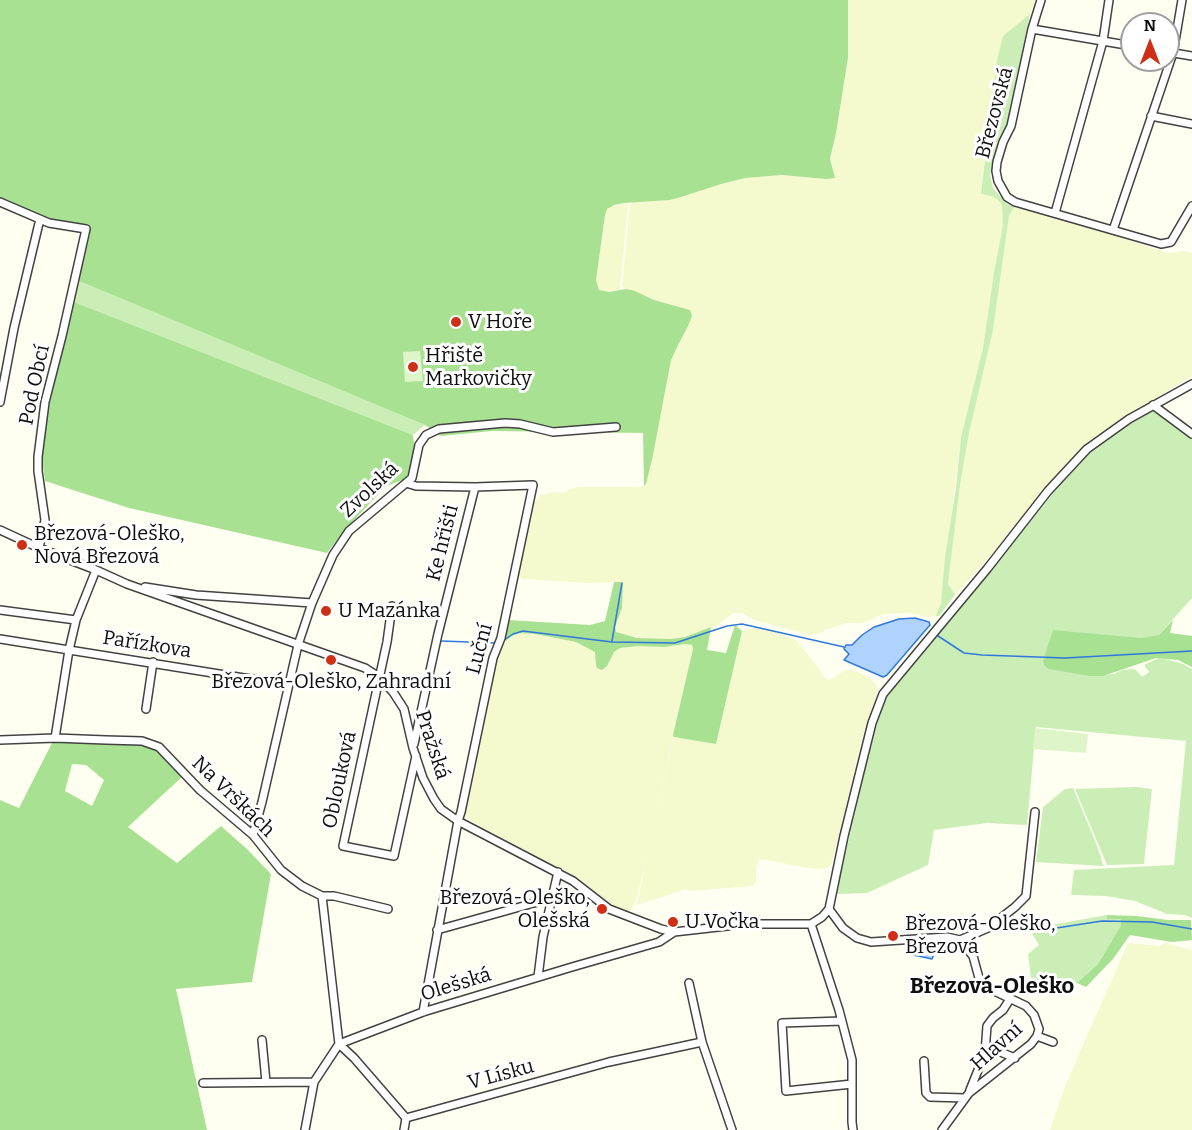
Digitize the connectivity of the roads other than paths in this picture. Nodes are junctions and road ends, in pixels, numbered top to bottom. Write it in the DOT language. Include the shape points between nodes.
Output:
graph roads {
  1 [pos="1041,0"];
  2 [pos="1109,0"];
  3 [pos="1032,30"];
  4 [pos="1102,41"];
  5 [pos="1120,44"];
  6 [pos="1165,72"];
  7 [pos="1151,116"];
  8 [pos="1192,124"];
  9 [pos="0,202"];
  10 [pos="1192,206"];
  11 [pos="1055,213"];
  12 [pos="40,219"];
  13 [pos="1113,230"];
  14 [pos="1192,384"];
  15 [pos="0,402"];
  16 [pos="1154,405"];
  17 [pos="616,427"];
  18 [pos="1192,434"];
  19 [pos="406,483"];
  20 [pos="475,487"];
  21 [pos="0,530"];
  22 [pos="39,548"];
  23 [pos="96,570"];
  24 [pos="127,584"];
  25 [pos="312,603"];
  26 [pos="392,606"];
  27 [pos="0,610"];
  28 [pos="76,620"];
  29 [pos="0,639"];
  30 [pos="298,645"];
  31 [pos="69,650"];
  32 [pos="153,662"];
  33 [pos="379,677"];
  34 [pos="288,685"];
  35 [pos="146,710"];
  36 [pos="55,738"];
  37 [pos="0,740"];
  38 [pos="414,752"];
  39 [pos="1035,812"];
  40 [pos="458,821"];
  41 [pos="253,835"];
  42 [pos="558,872"];
  43 [pos="322,896"];
  44 [pos="552,898"];
  45 [pos="387,909"];
  46 [pos="829,909"];
  47 [pos="811,924"];
  48 [pos="437,930"];
  49 [pos="674,932"];
  50 [pos="960,940"];
  51 [pos="538,977"];
  52 [pos="689,983"];
  53 [pos="1010,999"];
  54 [pos="423,1012"];
  55 [pos="842,1021"];
  56 [pos="1037,1036"];
  57 [pos="262,1040"];
  58 [pos="702,1041"];
  59 [pos="1053,1042"];
  60 [pos="339,1044"];
  61 [pos="986,1046"];
  62 [pos="1015,1058"];
  63 [pos="924,1061"];
  64 [pos="266,1082"];
  65 [pos="314,1082"];
  66 [pos="202,1083"];
  67 [pos="852,1084"];
  68 [pos="967,1095"];
  69 [pos="406,1118"];
  70 [pos="305,1130"];
  71 [pos="404,1130"];
  72 [pos="732,1130"];
  73 [pos="853,1130"];
  74 [pos="942,1130"];
  1 -- 3 [label="street, Březovská"];
  2 -- 4 [label="street"];
  3 -- 4 [label="street"];
  3 -- 11 [label="street, Březovská" via="1011,126 996,171 1007,197"];
  4 -- 5 [label="street"];
  4 -- 11 [label="street"];
  6 -- 7 [label="street"];
  7 -- 8 [label="street"];
  7 -- 13 [label="street"];
  9 -- 12 [label="street"];
  10 -- 13 [label="street, Březovská" via="1171,242 1161,244"];
  11 -- 13 [label="street, Březovská"];
  12 -- 15 [label="street"];
  12 -- 22 [label="street, Pod Obcí" via="86,229 45,402 38,457 45,520"];
  14 -- 16 [label="street"];
  16 -- 18 [label="street"];
  16 -- 46 [label="street" via="1087,449 1048,490 883,694 872,723"];
  17 -- 19 [label="street, Zvolská" via="553,432 505,423 439,429 426,435 419,445 412,477"];
  19 -- 20 [label="street"];
  19 -- 25 [label="street, Zvolská" via="349,531 333,555"];
  20 -- 38 [label="street, Ke hřišti" via="438,634"];
  20 -- 40 [label="street, Luční" via="533,485"];
  21 -- 22 [label="street, Pražská"];
  22 -- 23 [label="street, Pražská"];
  23 -- 24 [label="street, Pražská"];
  23 -- 28 [label="street"];
  24 -- 25 [label="street" via="196,595"];
  24 -- 30 [label="street, Pražská"];
  25 -- 30 [label="street, Zvolská"];
  26 -- 33 [label="street"];
  27 -- 28 [label="street"];
  28 -- 31 [label="street"];
  29 -- 31 [label="street, Pařízkova"];
  30 -- 33 [label="street, Pražská" via="365,668"];
  30 -- 34 [label="street, Zvolská"];
  31 -- 32 [label="street, Pařízkova"];
  31 -- 36 [label="street"];
  32 -- 34 [label="street, Pařízkova"];
  32 -- 35 [label="street"];
  33 -- 38 [label="street, Pražská" via="404,709"];
  33 -- 38 [label="street, Oblouková" via="343,846 394,856"];
  34 -- 41 [label="street, Zvolská"];
  36 -- 37 [label="street, Na Vrškách"];
  36 -- 41 [label="street, Na Vrškách" via="142,741 159,747 200,790"];
  38 -- 40 [label="street, Pražská" via="434,799"];
  39 -- 50 [label="street" via="1026,896 988,928"];
  40 -- 42 [label="street, Pražská"];
  40 -- 48 [label="street, Luční"];
  41 -- 43 [label="street, Na Vrškách" via="281,870"];
  42 -- 44 [label="street"];
  42 -- 49 [label="street, Pražská" via="609,909"];
  43 -- 45 [label="street"];
  43 -- 60 [label="street"];
  44 -- 48 [label="street"];
  44 -- 51 [label="street"];
  46 -- 47 [label="street"];
  46 -- 50 [label="street" via="843,928 871,942 947,936"];
  47 -- 49 [label="street, Pražská" via="746,924"];
  47 -- 55 [label="street"];
  48 -- 54 [label="street, Luční"];
  49 -- 51 [label="street, Olešská" via="658,942"];
  50 -- 53 [label="street, Hlavní" via="973,956 979,978 987,988"];
  51 -- 54 [label="street, Olešská"];
  52 -- 58 [label="street"];
  53 -- 56 [label="street, Hlavní" via="1026,1006 1034,1015"];
  53 -- 61 [label="street" via="987,1026"];
  54 -- 60 [label="street, Olešská"];
  55 -- 67 [label="street" via="852,1060"];
  55 -- 67 [label="street" via="782,1023 786,1091"];
  56 -- 59 [label="street"];
  56 -- 62 [label="street, Hlavní"];
  57 -- 64 [label="street"];
  58 -- 69 [label="street, V Lísku" via="609,1062"];
  58 -- 72 [label="street"];
  60 -- 65 [label="street"];
  60 -- 69 [label="street"];
  61 -- 62 [label="street"];
  61 -- 68 [label="street"];
  62 -- 68 [label="street, Hlavní"];
  63 -- 68 [label="street" via="926,1093 930,1097"];
  64 -- 65 [label="street"];
  64 -- 66 [label="street"];
  65 -- 70 [label="street"];
  67 -- 73 [label="street"];
  68 -- 74 [label="street, Hlavní"];
  69 -- 71 [label="street"];
}
